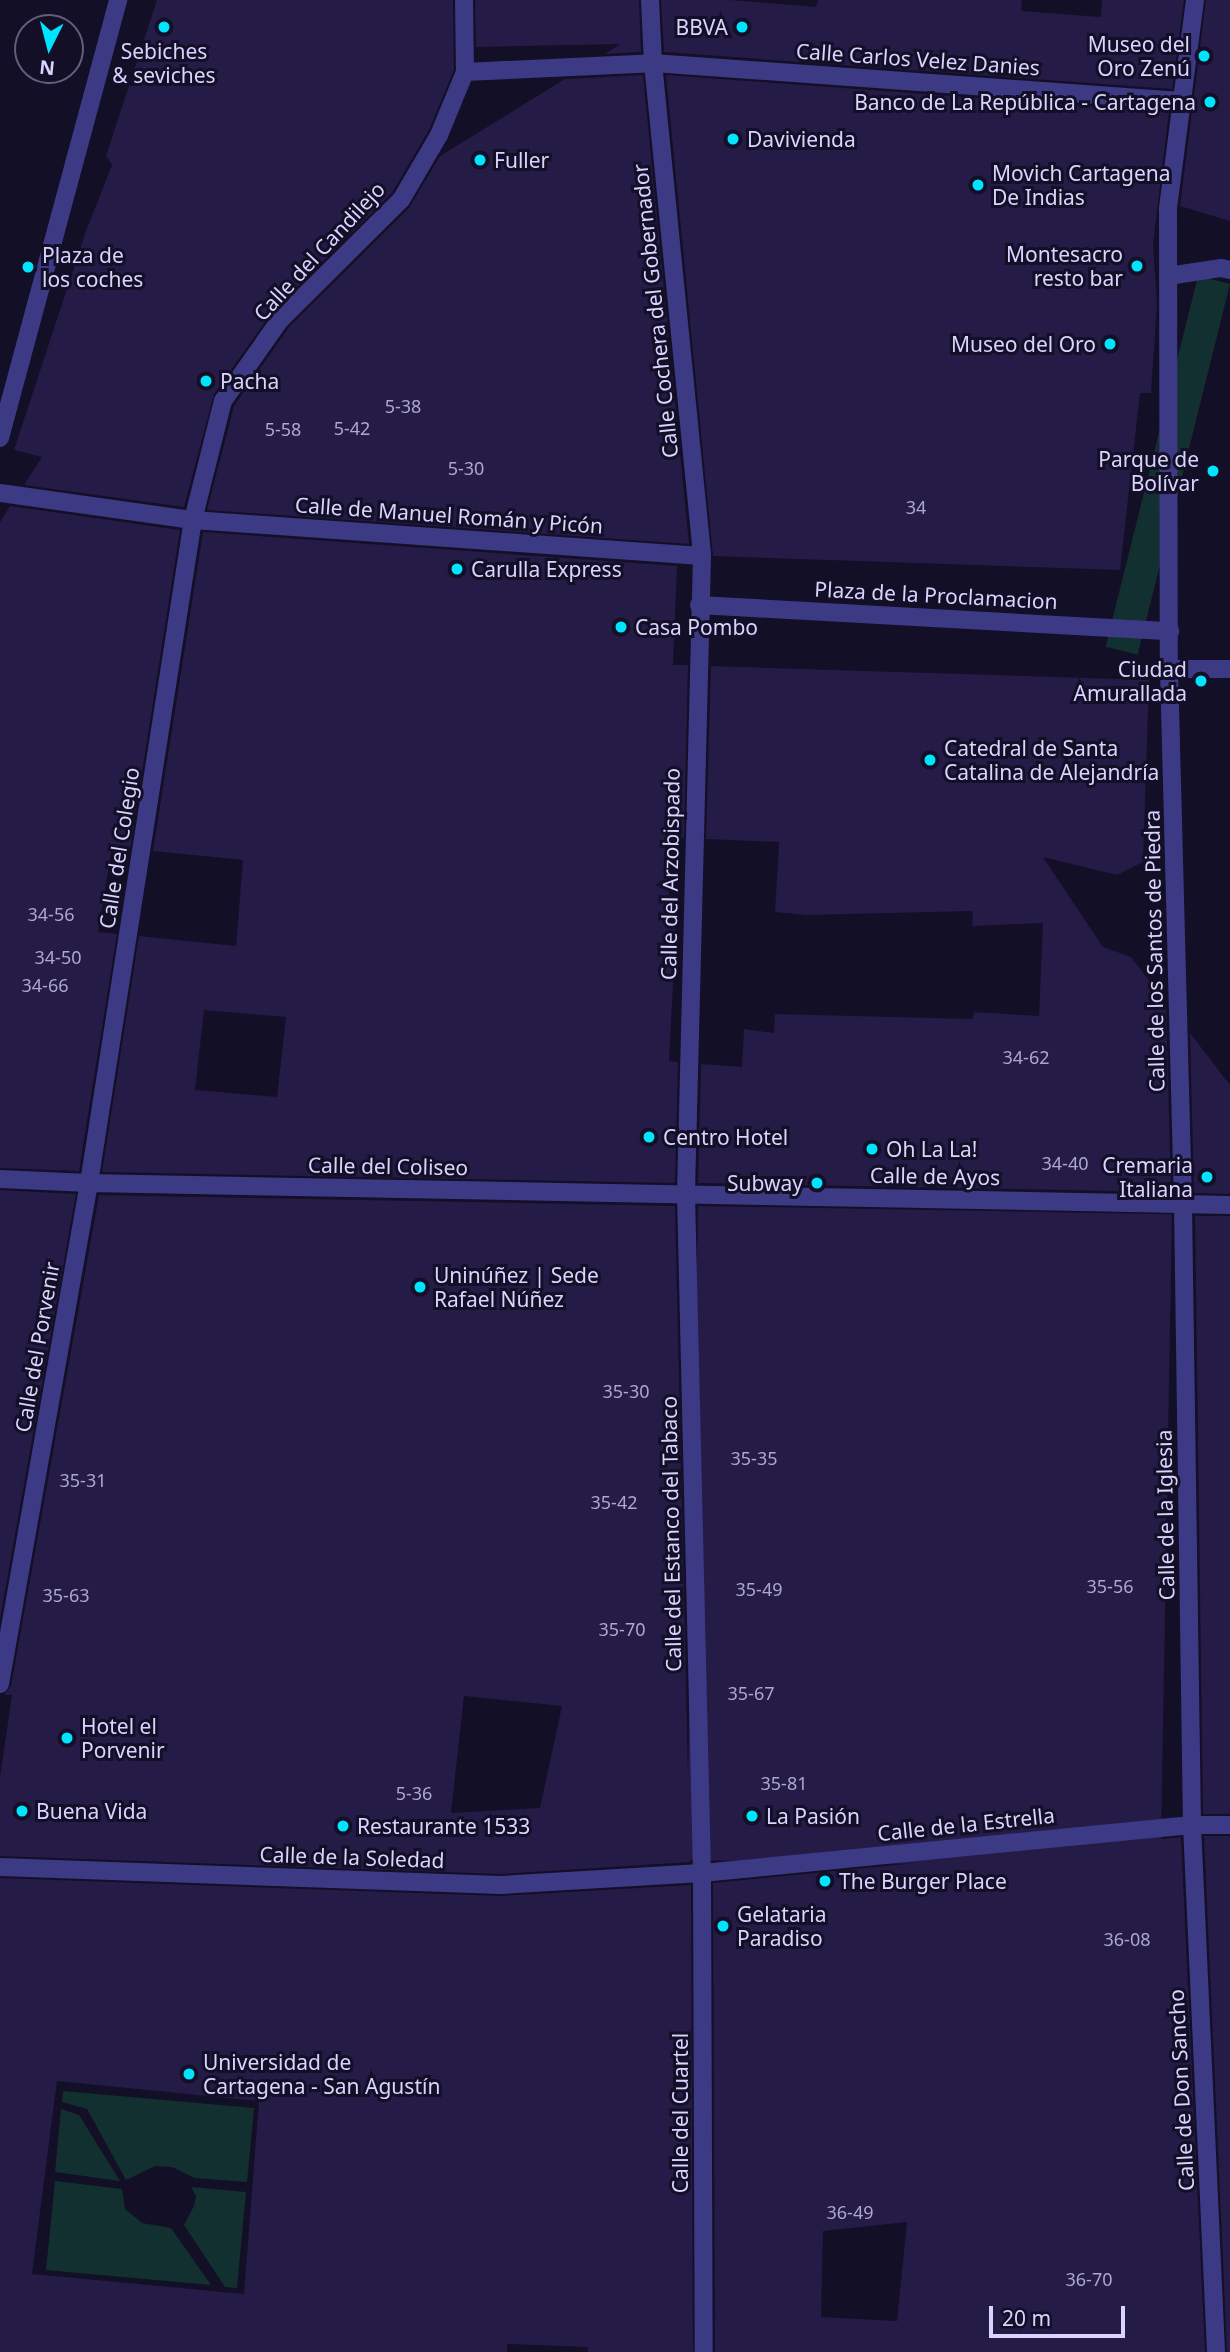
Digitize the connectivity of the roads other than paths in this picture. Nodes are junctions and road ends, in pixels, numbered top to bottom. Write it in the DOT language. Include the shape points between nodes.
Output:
graph roads {
  1 [pos="118,0"];
  2 [pos="464,0"];
  3 [pos="650,0"];
  4 [pos="1195,0"];
  5 [pos="653,63"];
  6 [pos="465,72"];
  7 [pos="1181,101"];
  8 [pos="1230,270"];
  9 [pos="1168,276"];
  10 [pos="0,438"];
  11 [pos="0,493"];
  12 [pos="193,520"];
  13 [pos="702,556"];
  14 [pos="699,605"];
  15 [pos="1170,631"];
  16 [pos="1169,669"];
  17 [pos="1230,669"];
  18 [pos="0,1179"];
  19 [pos="89,1184"];
  20 [pos="687,1194"];
  21 [pos="1183,1205"];
  22 [pos="1230,1205"];
  23 [pos="0,1684"];
  24 [pos="1192,1825"];
  25 [pos="1230,1825"];
  26 [pos="0,1867"];
  27 [pos="702,1873"];
  28 [pos="704,2352"];
  29 [pos="1216,2352"];
  1 -- 10 [label="street"];
  2 -- 6 [label="street"];
  3 -- 5 [label="street, Calle Cochera del Gobernador"];
  4 -- 7 [label="street, Calle de los Santos de Piedra"];
  5 -- 6 [label="street"];
  5 -- 7 [label="street, Calle Carlos Velez Danies"];
  5 -- 13 [label="street, Calle Cochera del Gobernador"];
  6 -- 12 [label="street, Calle del Candilejo" via="439,135 401,200 280,320 223,401"];
  7 -- 9 [label="street, Calle de los Santos de Piedra" via="1168,209"];
  8 -- 9 [label="street"];
  9 -- 15 [label="street, Calle de los Santos de Piedra"];
  11 -- 12 [label="street, Calle de Manuel Román y Picón"];
  12 -- 13 [label="street, Calle de Manuel Román y Picón"];
  12 -- 19 [label="street, Calle del Colegio"];
  13 -- 14 [label="street, Calle del Arzobispado"];
  14 -- 15 [label="street, Plaza de la Proclamacion"];
  14 -- 20 [label="street, Calle del Arzobispado"];
  15 -- 16 [label="street, Calle de los Santos de Piedra"];
  16 -- 17 [label="street"];
  16 -- 21 [label="street, Calle de los Santos de Piedra"];
  18 -- 19 [label="street, Calle del Coliseo"];
  19 -- 20 [label="street, Calle del Coliseo"];
  19 -- 23 [label="street, Calle del Porvenir"];
  20 -- 21 [label="street, Calle de Ayos"];
  20 -- 27 [label="street, Calle del Estanco del Tabaco"];
  21 -- 22 [label="street, Calle de Ayos"];
  21 -- 24 [label="street, Calle de la Iglesia"];
  24 -- 25 [label="street, Calle de la Estrella"];
  24 -- 27 [label="street, Calle de la Estrella"];
  24 -- 29 [label="street, Calle de Don Sancho"];
  26 -- 27 [label="street, Calle de la Soledad" via="500,1885"];
  27 -- 28 [label="street, Calle del Cuartel"];
}
